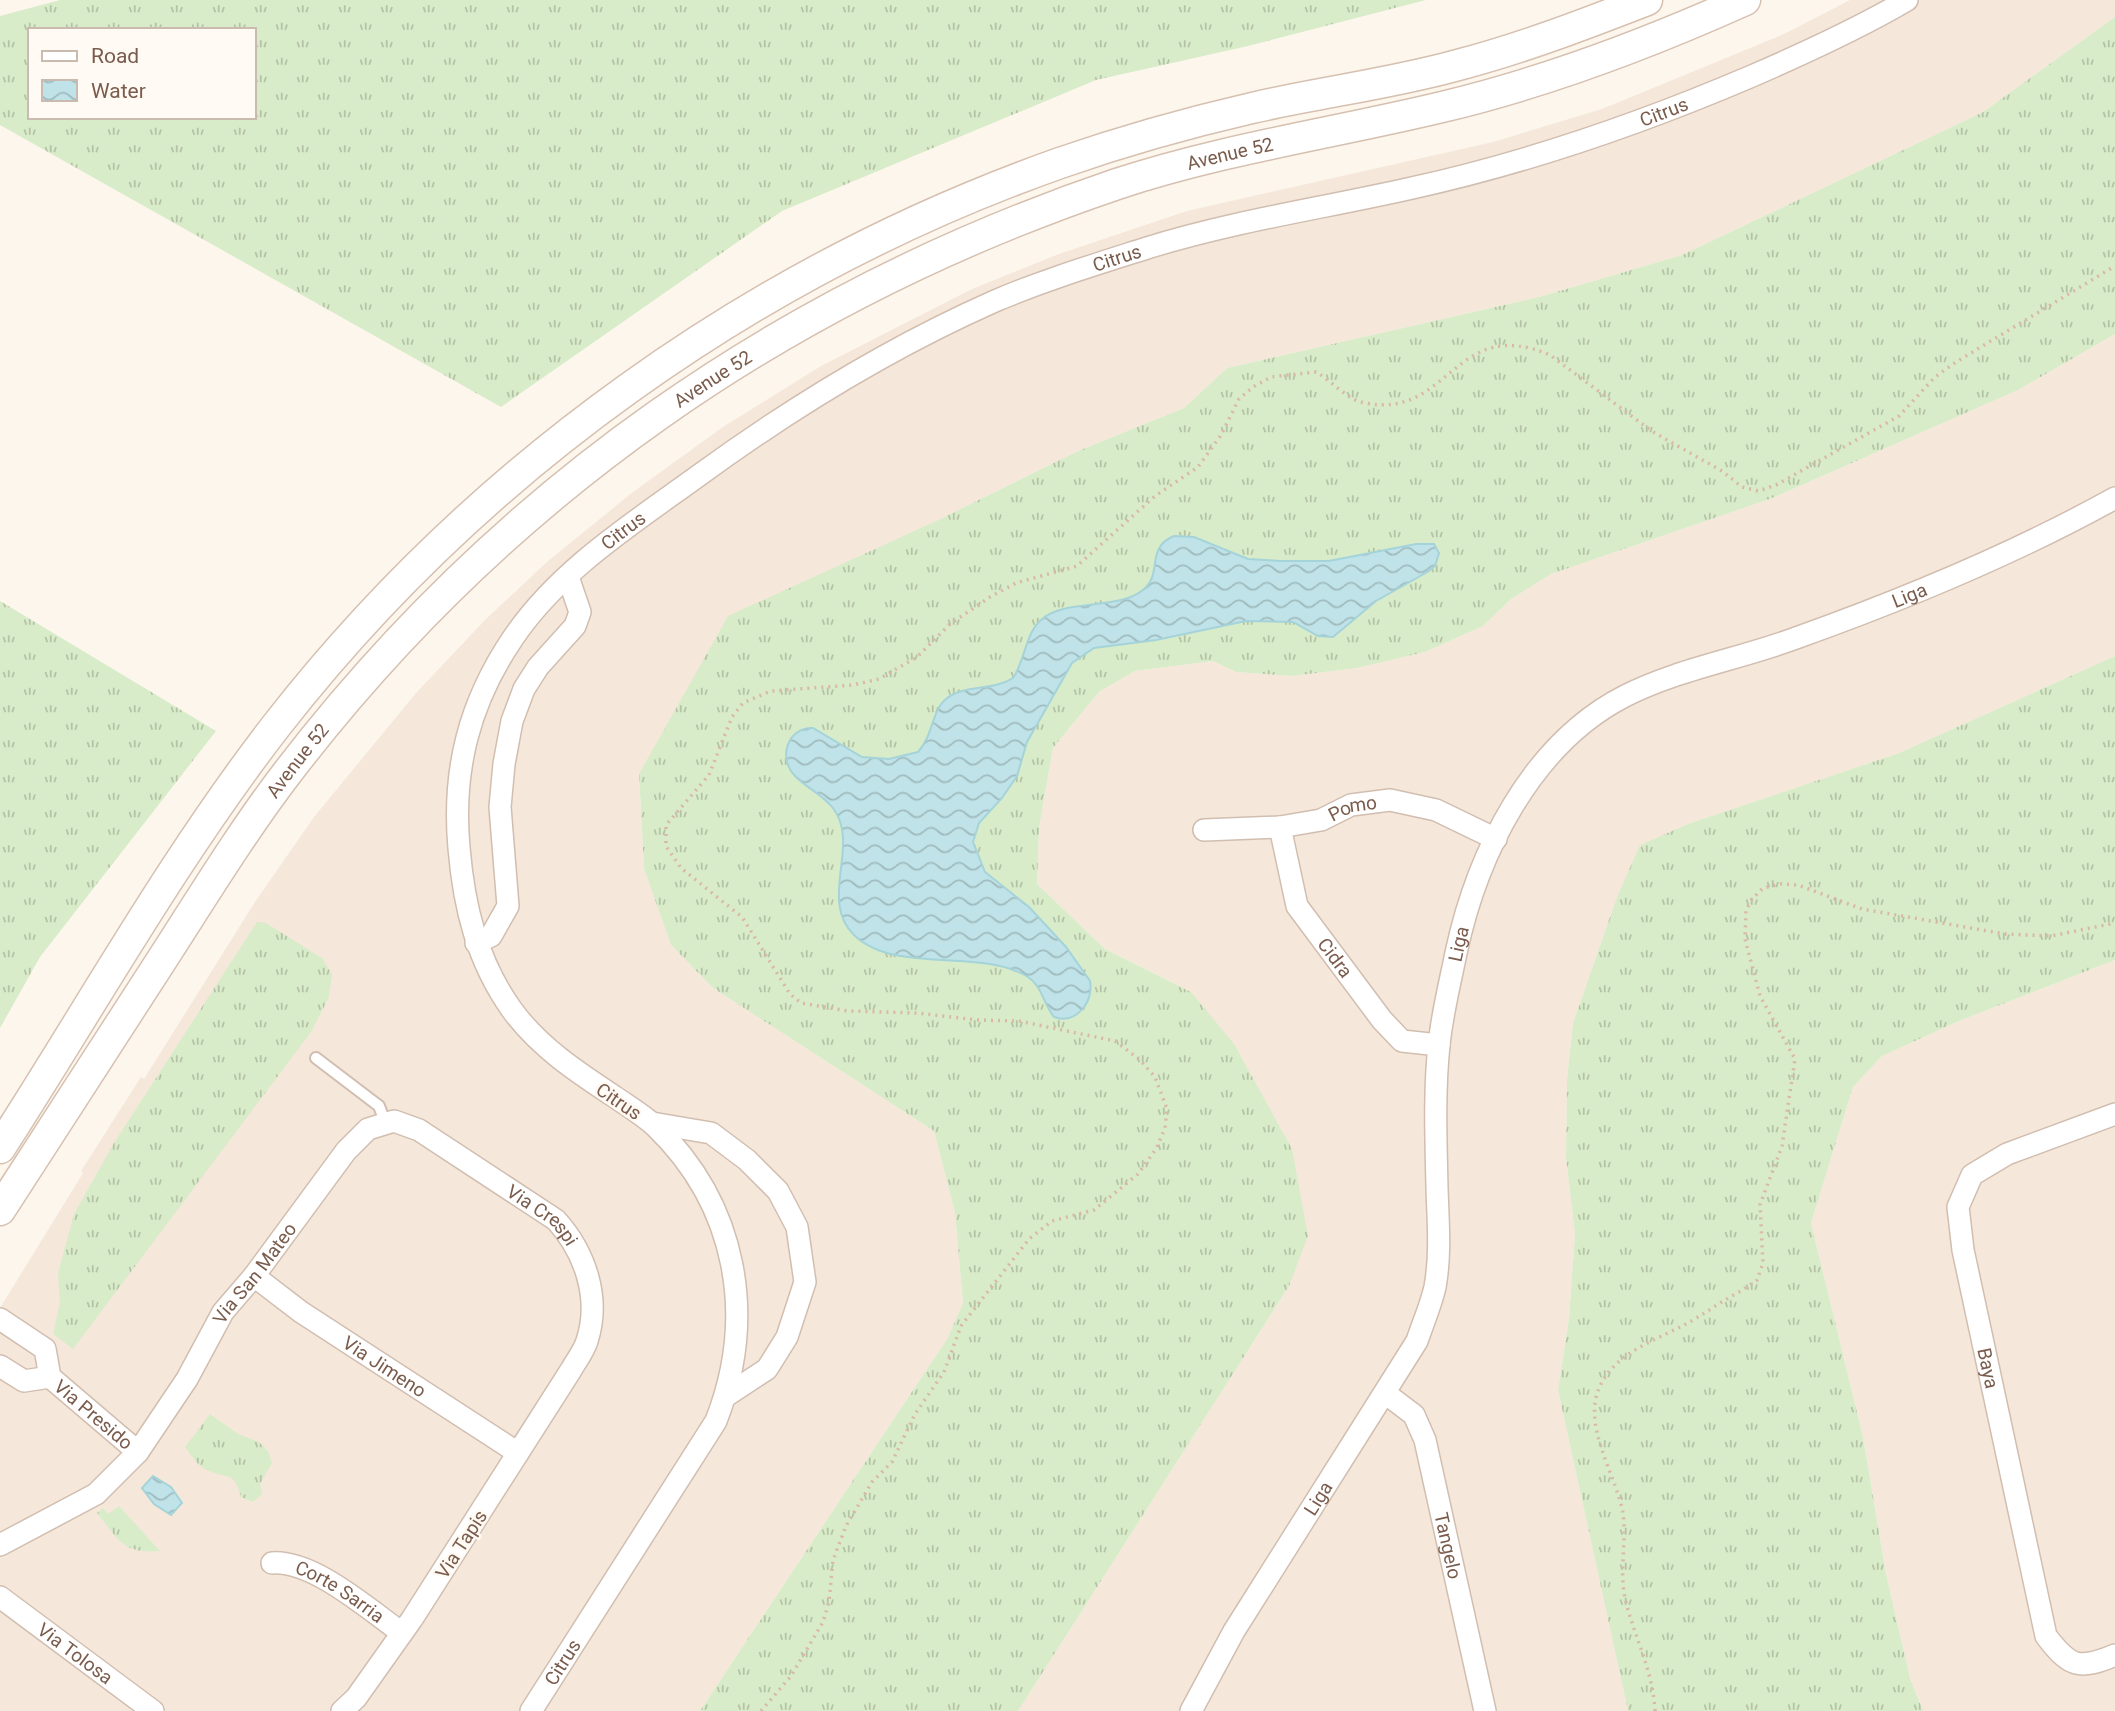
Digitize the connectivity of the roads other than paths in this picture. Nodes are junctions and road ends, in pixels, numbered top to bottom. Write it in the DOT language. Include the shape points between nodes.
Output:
graph roads {
  1 [pos="1647,0"];
  2 [pos="1745,0"];
  3 [pos="1908,0"];
  4 [pos="2115,498"];
  5 [pos="568,576"];
  6 [pos="1280,827"];
  7 [pos="1205,830"];
  8 [pos="1496,839"];
  9 [pos="477,943"];
  10 [pos="1439,1045"];
  11 [pos="316,1058"];
  12 [pos="2115,1114"];
  13 [pos="390,1122"];
  14 [pos="652,1123"];
  15 [pos="0,1148"];
  16 [pos="0,1210"];
  17 [pos="254,1276"];
  18 [pos="0,1319"];
  19 [pos="0,1366"];
  20 [pos="571,1370"];
  21 [pos="50,1377"];
  22 [pos="1385,1393"];
  23 [pos="726,1396"];
  24 [pos="138,1452"];
  25 [pos="518,1453"];
  26 [pos="0,1545"];
  27 [pos="272,1563"];
  28 [pos="0,1597"];
  29 [pos="402,1633"];
  30 [pos="2115,1655"];
  31 [pos="153,1711"];
  32 [pos="342,1711"];
  33 [pos="531,1711"];
  34 [pos="1191,1711"];
  35 [pos="1485,1711"];
  1 -- 15 [label="main road, Avenue 52" via="1459,65 1160,130 972,196 856,248 631,385 527,467 350,637 199,831"];
  2 -- 16 [label="main road, Avenue 52" via="1612,57 1531,83 1360,126 1196,160 1036,214 944,250 855,293 766,342 685,395 592,463 502,539 414,624 352,694 286,774 236,845"];
  3 -- 5 [label="street, Citrus" via="1724,88 1568,147 1415,188 1152,246 998,300 870,364 736,450 601,546"];
  4 -- 8 [label="street, Liga" via="2073,522 1898,598 1795,639 1626,695 1589,718 1554,751 1521,792"];
  5 -- 9 [label="street, Citrus" via="533,608 488,675 466,737 456,809 463,892"];
  5 -- 9 [label="street" via="580,612 575,626 524,689 510,732 500,807 508,906 491,936"];
  6 -- 7 [label="street, Pomo"];
  6 -- 8 [label="street, Pomo" via="1321,820 1351,805 1390,800 1436,810"];
  6 -- 10 [label="street, Cidra" via="1297,906 1402,1041"];
  8 -- 10 [label="street, Liga" via="1459,943"];
  9 -- 14 [label="street, Citrus" via="482,963 514,1014 554,1056"];
  10 -- 22 [label="street, Liga" via="1440,1242 1434,1288 1417,1340"];
  11 -- 13 [label="lane" via="379,1106"];
  12 -- 30 [label="street, Baya" via="2007,1154 1972,1175 1958,1207 1963,1250 2046,1636 2064,1659 2083,1665"];
  13 -- 17 [label="street, Via San Mateo" via="368,1129 346,1151"];
  13 -- 20 [label="street, Via Crespi" via="418,1130 532,1203 574,1240 587,1269 593,1304 587,1341"];
  14 -- 23 [label="street, Citrus" via="693,1170 719,1216 736,1277 738,1335"];
  14 -- 23 [label="street" via="711,1133 778,1191 797,1227 805,1282 787,1336 767,1369"];
  17 -- 24 [label="street, Via San Mateo" via="223,1312 187,1379"];
  17 -- 25 [label="street, Via Jimeno" via="301,1312"];
  18 -- 21 [label="street, Via Presido" via="45,1349"];
  19 -- 21 [label="street, Via Presido" via="24,1381"];
  20 -- 25 [label="street, Via Tapis"];
  21 -- 24 [label="street, Via Presido"];
  22 -- 34 [label="street, Liga" via="1234,1631"];
  22 -- 35 [label="street, Tangelo" via="1414,1415 1425,1440"];
  23 -- 33 [label="street, Citrus" via="697,1455"];
  24 -- 26 [label="street, Via San Mateo" via="96,1494"];
  25 -- 29 [label="street, Via Tapis"];
  27 -- 29 [label="street, Corte Sarria" via="305,1569"];
  28 -- 31 [label="street, Via Tolosa"];
  29 -- 32 [label="street, Via Tapis"];
}
